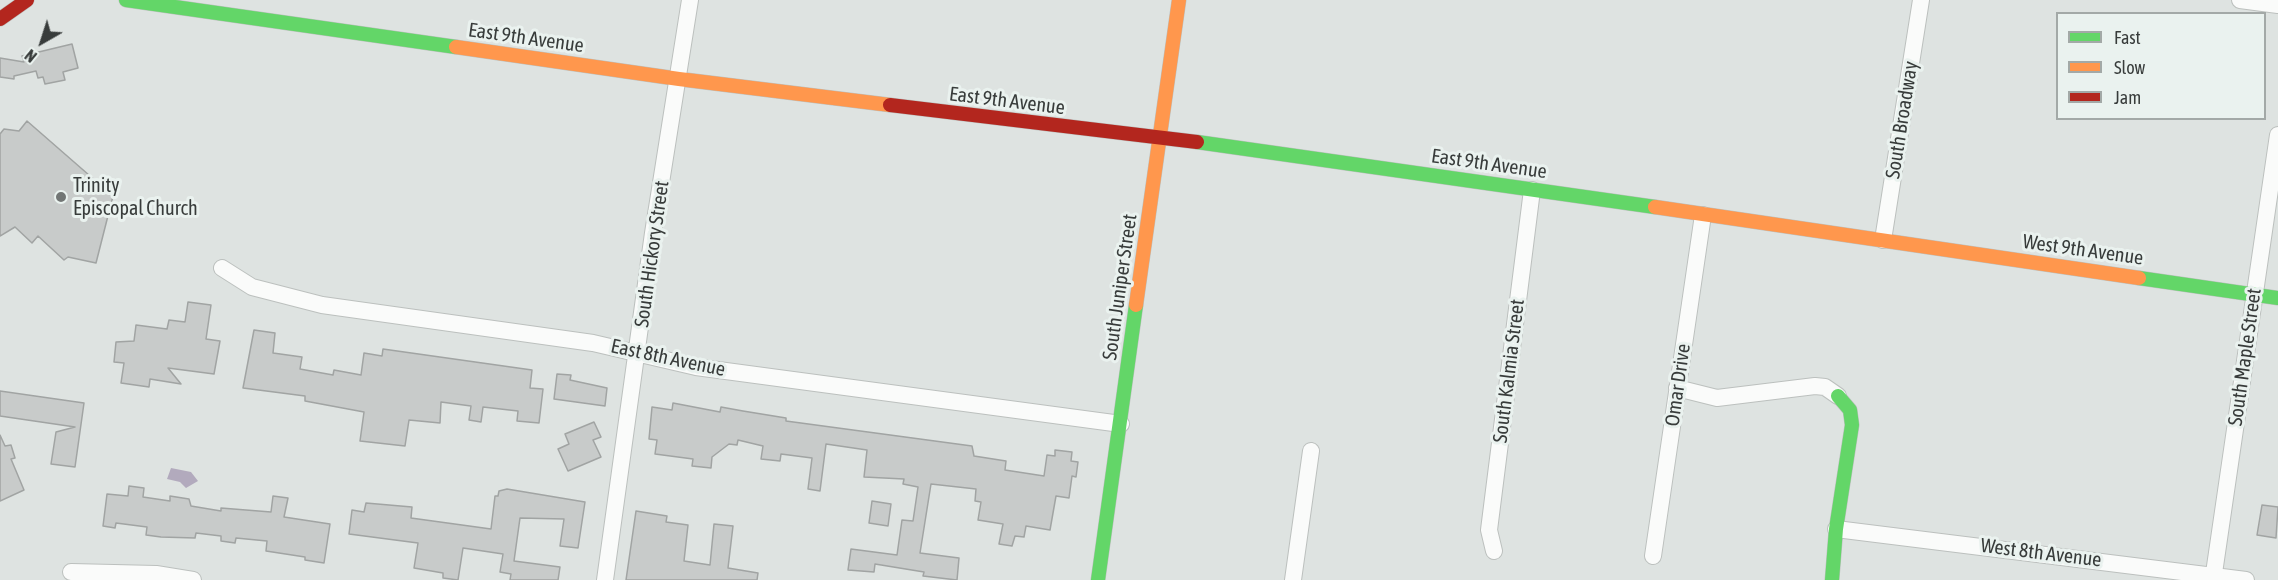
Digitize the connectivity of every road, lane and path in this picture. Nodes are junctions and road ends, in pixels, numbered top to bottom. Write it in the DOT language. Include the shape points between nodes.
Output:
graph roads {
  1 [pos="27,0"];
  2 [pos="126,0"];
  3 [pos="690,0"];
  4 [pos="1179,0"];
  5 [pos="1921,0"];
  6 [pos="2240,0"];
  7 [pos="2278,5"];
  8 [pos="0,19"];
  9 [pos="678,79"];
  10 [pos="2278,135"];
  11 [pos="1161,140"];
  12 [pos="1532,190"];
  13 [pos="1703,215"];
  14 [pos="1883,240"];
  15 [pos="222,268"];
  16 [pos="2254,294"];
  17 [pos="2278,298"];
  18 [pos="638,353"];
  19 [pos="1677,388"];
  20 [pos="1838,396"];
  21 [pos="1121,424"];
  22 [pos="1311,451"];
  23 [pos="1836,529"];
  24 [pos="1494,551"];
  25 [pos="1653,556"];
  26 [pos="71,572"];
  27 [pos="2213,577"];
  28 [pos="193,580"];
  29 [pos="605,580"];
  30 [pos="1098,580"];
  31 [pos="1293,580"];
  32 [pos="1832,580"];
  33 [pos="2246,580"];
  1 -- 8 [label="street"];
  2 -- 9 [label="street, East 9th Avenue"];
  3 -- 9 [label="street, South Hickory Street"];
  4 -- 11 [label="street, South Juniper Street"];
  5 -- 14 [label="street, South Broadway"];
  6 -- 7 [label="street"];
  9 -- 11 [label="street, East 9th Avenue"];
  9 -- 18 [label="street, South Hickory Street"];
  10 -- 16 [label="street, South Maple Street"];
  11 -- 12 [label="street, East 9th Avenue" via="1276,152"];
  11 -- 21 [label="street, South Juniper Street"];
  12 -- 13 [label="street, East 9th Avenue"];
  12 -- 24 [label="street, South Kalmia Street" via="1489,530"];
  13 -- 14 [label="street, East 9th Avenue"];
  13 -- 19 [label="street, Omar Drive"];
  14 -- 16 [label="street, West 9th Avenue"];
  15 -- 18 [label="street, East 8th Avenue" via="252,287 312,303"];
  16 -- 17 [label="street, West 9th Avenue"];
  16 -- 27 [label="street, South Maple Street"];
  18 -- 21 [label="street, East 8th Avenue" via="696,367"];
  18 -- 29 [label="street, South Hickory Street"];
  19 -- 20 [label="street" via="1717,398 1815,386 1826,387"];
  19 -- 25 [label="street, Omar Drive"];
  20 -- 23 [label="street" via="1850,410 1852,425"];
  21 -- 30 [label="street, South Juniper Street"];
  22 -- 31 [label="street"];
  23 -- 27 [label="street, West 8th Avenue"];
  23 -- 32 [label="street"];
  26 -- 28 [label="street" via="151,574"];
  27 -- 33 [label="street, West 8th Avenue"];
}
